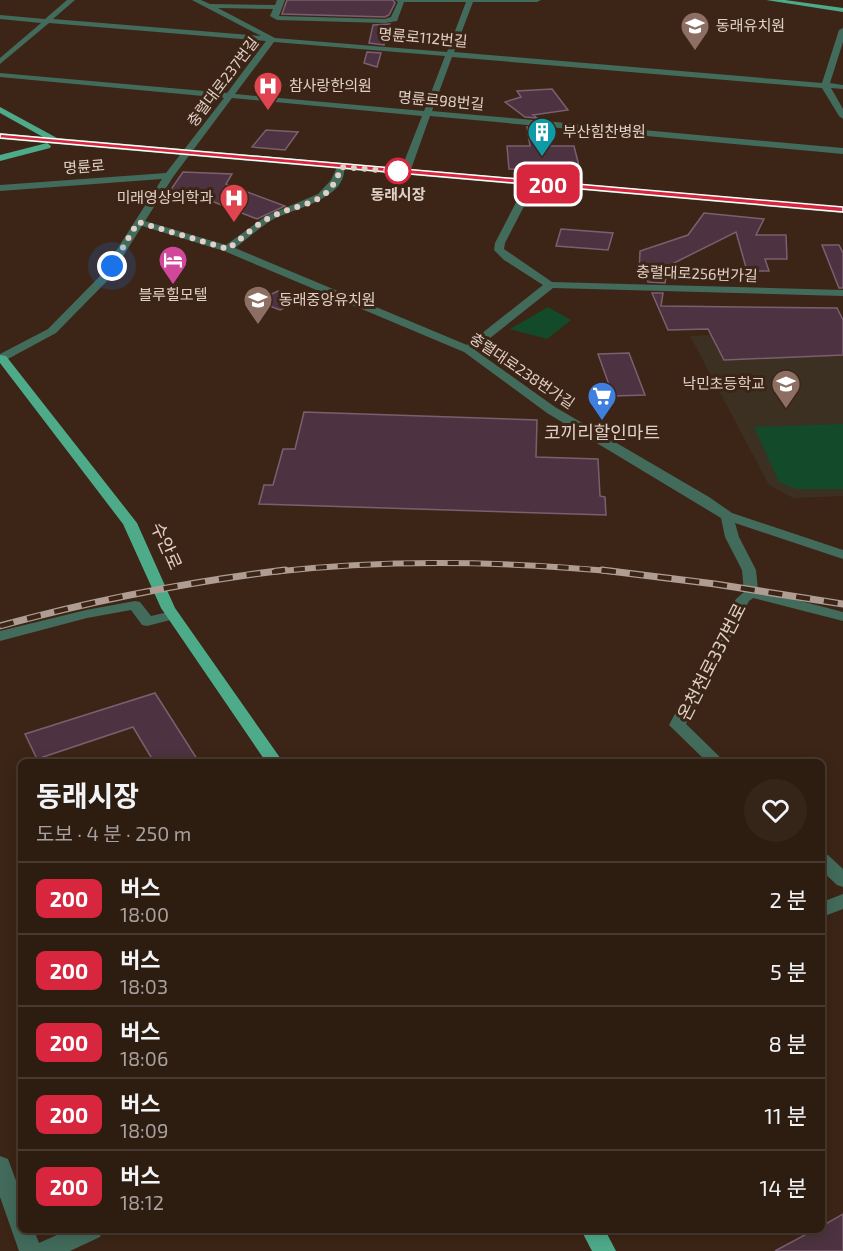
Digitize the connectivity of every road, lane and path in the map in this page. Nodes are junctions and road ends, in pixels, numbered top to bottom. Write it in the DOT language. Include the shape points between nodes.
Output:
graph roads {
  1 [pos="71,0"];
  2 [pos="196,0"];
  3 [pos="537,0"];
  4 [pos="770,0"];
  5 [pos="400,1"];
  6 [pos="470,1"];
  7 [pos="279,3"];
  8 [pos="208,6"];
  9 [pos="843,10"];
  10 [pos="0,17"];
  11 [pos="284,19"];
  12 [pos="48,20"];
  13 [pos="843,30"];
  14 [pos="272,39"];
  15 [pos="449,54"];
  16 [pos="0,63"];
  17 [pos="0,75"];
  18 [pos="825,86"];
  19 [pos="843,87"];
  20 [pos="231,96"];
  21 [pos="0,110"];
  22 [pos="427,113"];
  23 [pos="843,116"];
  24 [pos="0,136"];
  25 [pos="58,141"];
  26 [pos="77,143"];
  27 [pos="843,151"];
  28 [pos="187,153"];
  29 [pos="0,158"];
  30 [pos="341,167"];
  31 [pos="405,172"];
  32 [pos="169,176"];
  33 [pos="531,183"];
  34 [pos="0,188"];
  35 [pos="843,210"];
  36 [pos="138,222"];
  37 [pos="228,249"];
  38 [pos="550,285"];
  39 [pos="843,292"];
  40 [pos="468,350"];
  41 [pos="0,358"];
  42 [pos="727,516"];
  43 [pos="843,555"];
  44 [pos="751,593"];
  45 [pos="173,615"];
  46 [pos="843,616"];
  47 [pos="0,636"];
  48 [pos="273,759"];
  49 [pos="714,759"];
  50 [pos="825,863"];
  51 [pos="843,880"];
  52 [pos="843,901"];
  53 [pos="825,909"];
  54 [pos="0,1166"];
  55 [pos="18,1217"];
  56 [pos="24,1233"];
  57 [pos="85,1233"];
  58 [pos="594,1233"];
  59 [pos="30,1251"];
  60 [pos="46,1251"];
  61 [pos="605,1251"];
  1 -- 12 [label="street"];
  2 -- 8 [label="street, 충렬대로237번길"];
  3 -- 6 [label="street"];
  4 -- 9 [label="main road"];
  5 -- 6 [label="street"];
  5 -- 11 [label="street" via="391,21"];
  6 -- 15 [label="street"];
  7 -- 8 [label="street"];
  7 -- 11 [label="street" via="274,16"];
  8 -- 14 [label="street, 충렬대로237번길"];
  10 -- 12 [label="street, 명륜로112번길"];
  11 -- 14 [label="street"];
  12 -- 14 [label="street, 명륜로112번길"];
  12 -- 16 [label="street"];
  13 -- 18 [label="street"];
  14 -- 15 [label="street, 명륜로112번길"];
  14 -- 20 [label="street, 충렬대로237번길"];
  15 -- 18 [label="street, 명륜로112번길"];
  15 -- 22 [label="street"];
  17 -- 20 [label="street, 명륜로98번길"];
  18 -- 19 [label="street, 명륜로112번길"];
  18 -- 23 [label="street"];
  20 -- 22 [label="street, 명륜로98번길"];
  20 -- 28 [label="street, 충렬대로237번길"];
  21 -- 25 [label="main road"];
  22 -- 27 [label="street, 명륜로98번길"];
  22 -- 31 [label="street"];
  24 -- 25 [label="main road"];
  25 -- 26 [label="main road"];
  26 -- 28 [label="main road"];
  26 -- 29 [label="main road"];
  28 -- 30 [label="main road"];
  28 -- 32 [label="street, 충렬대로237번길"];
  30 -- 31 [label="main road"];
  30 -- 37 [label="street" via="338,180 320,200 268,219"];
  31 -- 33 [label="main road"];
  32 -- 34 [label="street, 명륜로"];
  32 -- 36 [label="street, 충렬대로237번길"];
  33 -- 35 [label="main road"];
  33 -- 38 [label="street" via="499,250"];
  36 -- 37 [label="street, 충렬대로238번가길"];
  36 -- 41 [label="street, 충렬대로237번길" via="104,278 64,319 42,338"];
  37 -- 40 [label="street, 충렬대로238번가길"];
  38 -- 39 [label="street, 충렬대로256번가길"];
  38 -- 40 [label="street"];
  40 -- 42 [label="street, 충렬대로238번가길" via="551,410"];
  41 -- 45 [label="main road, 수안로" via="130,523"];
  42 -- 43 [label="street, 충렬대로238번가길"];
  42 -- 44 [label="street, 온천천로337번로" via="732,537 749,570"];
  44 -- 46 [label="street"];
  44 -- 49 [label="street, 온천천로337번로" via="743,599 677,724"];
  45 -- 47 [label="street" via="147,622 135,605"];
  45 -- 48 [label="main road, 수안로"];
  50 -- 51 [label="street"];
  52 -- 53 [label="street"];
  54 -- 55 [label="street"];
  56 -- 59 [label="street"];
  57 -- 60 [label="street"];
  58 -- 61 [label="main road"];
}
